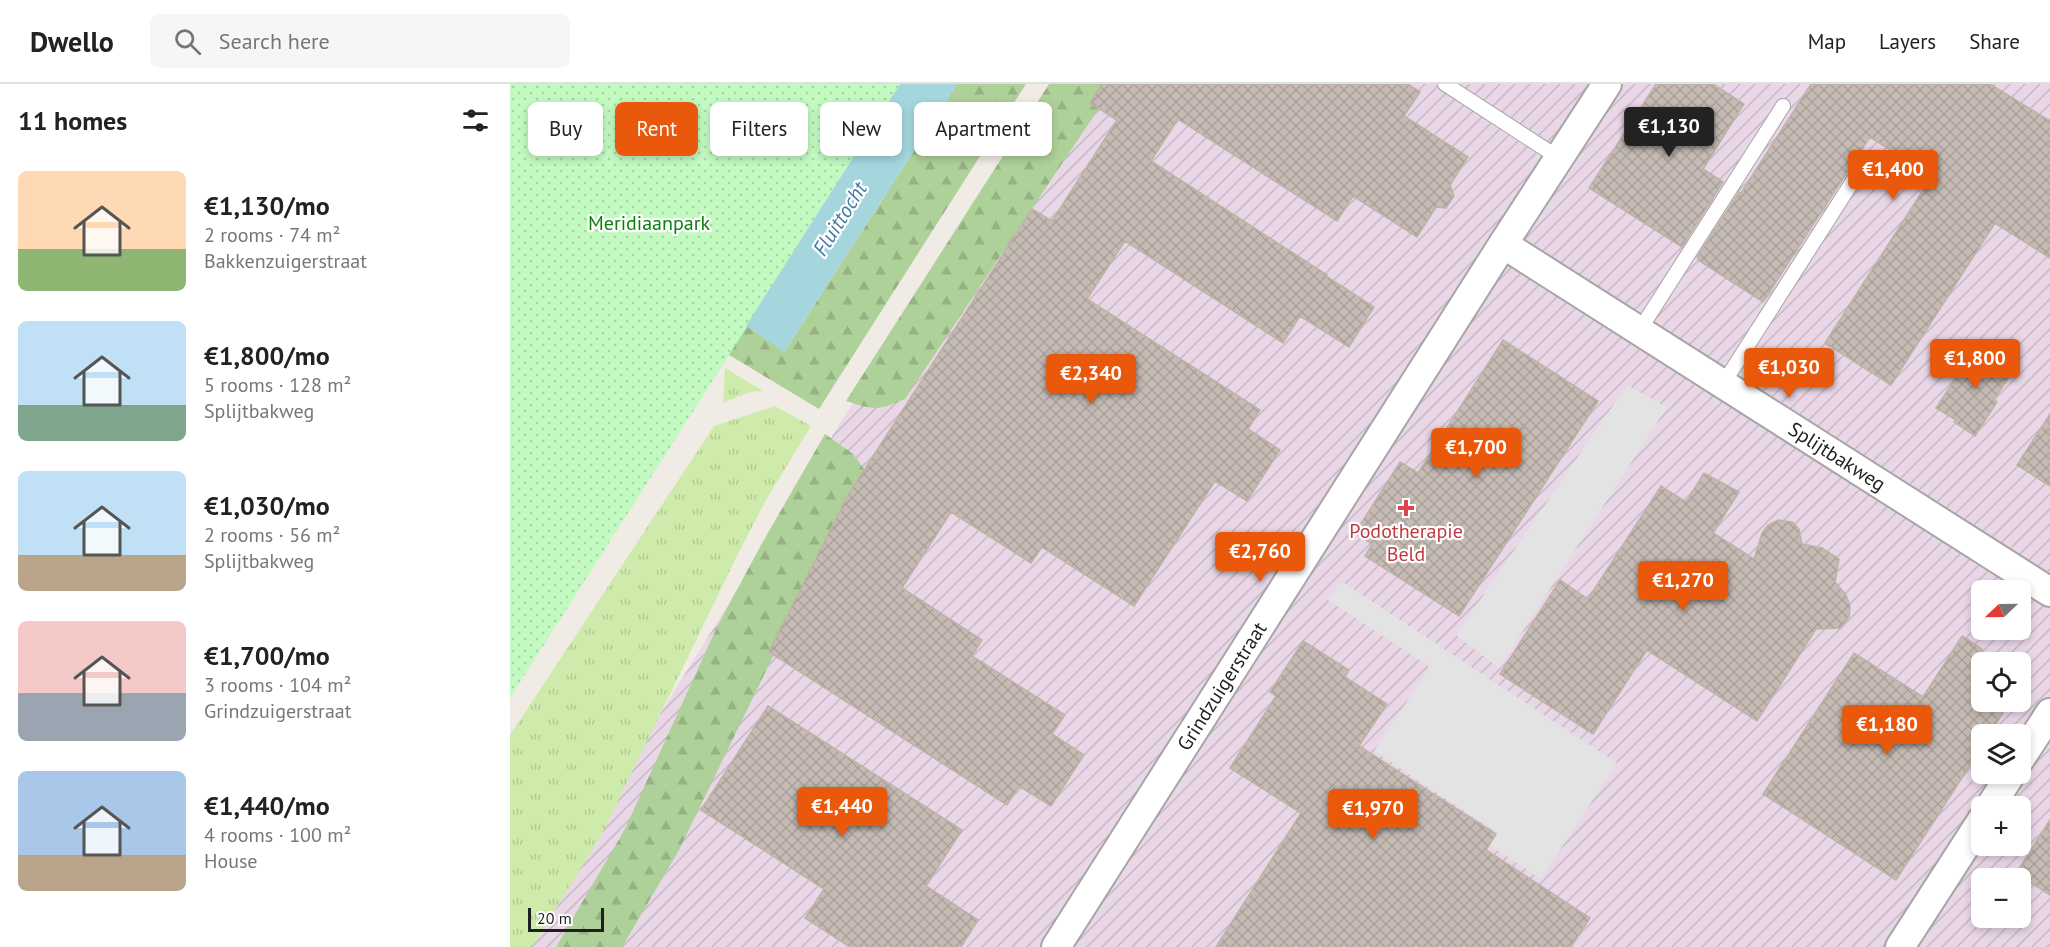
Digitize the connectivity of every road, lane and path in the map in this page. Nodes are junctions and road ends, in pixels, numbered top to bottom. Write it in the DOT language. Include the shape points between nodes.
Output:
graph roads {
  1 [pos="1445,84"];
  2 [pos="1607,84"];
  3 [pos="1783,106"];
  4 [pos="1559,158"];
  5 [pos="1867,159"];
  6 [pos="1503,244"];
  7 [pos="1640,331"];
  8 [pos="1723,384"];
  9 [pos="2050,592"];
  10 [pos="2050,713"];
  11 [pos="2031,742"];
  12 [pos="1971,837"];
  13 [pos="1056,947"];
  14 [pos="1900,947"];
  1 -- 4 [label="lane"];
  2 -- 4 [label="street, Grindzuigerstraat"];
  3 -- 7 [label="lane"];
  4 -- 6 [label="street, Grindzuigerstraat"];
  5 -- 8 [label="lane"];
  6 -- 7 [label="street, Splijtbakweg"];
  6 -- 13 [label="street, Grindzuigerstraat"];
  7 -- 8 [label="street, Splijtbakweg"];
  8 -- 9 [label="street, Splijtbakweg"];
  10 -- 11 [label="street"];
  12 -- 14 [label="street"];
}
